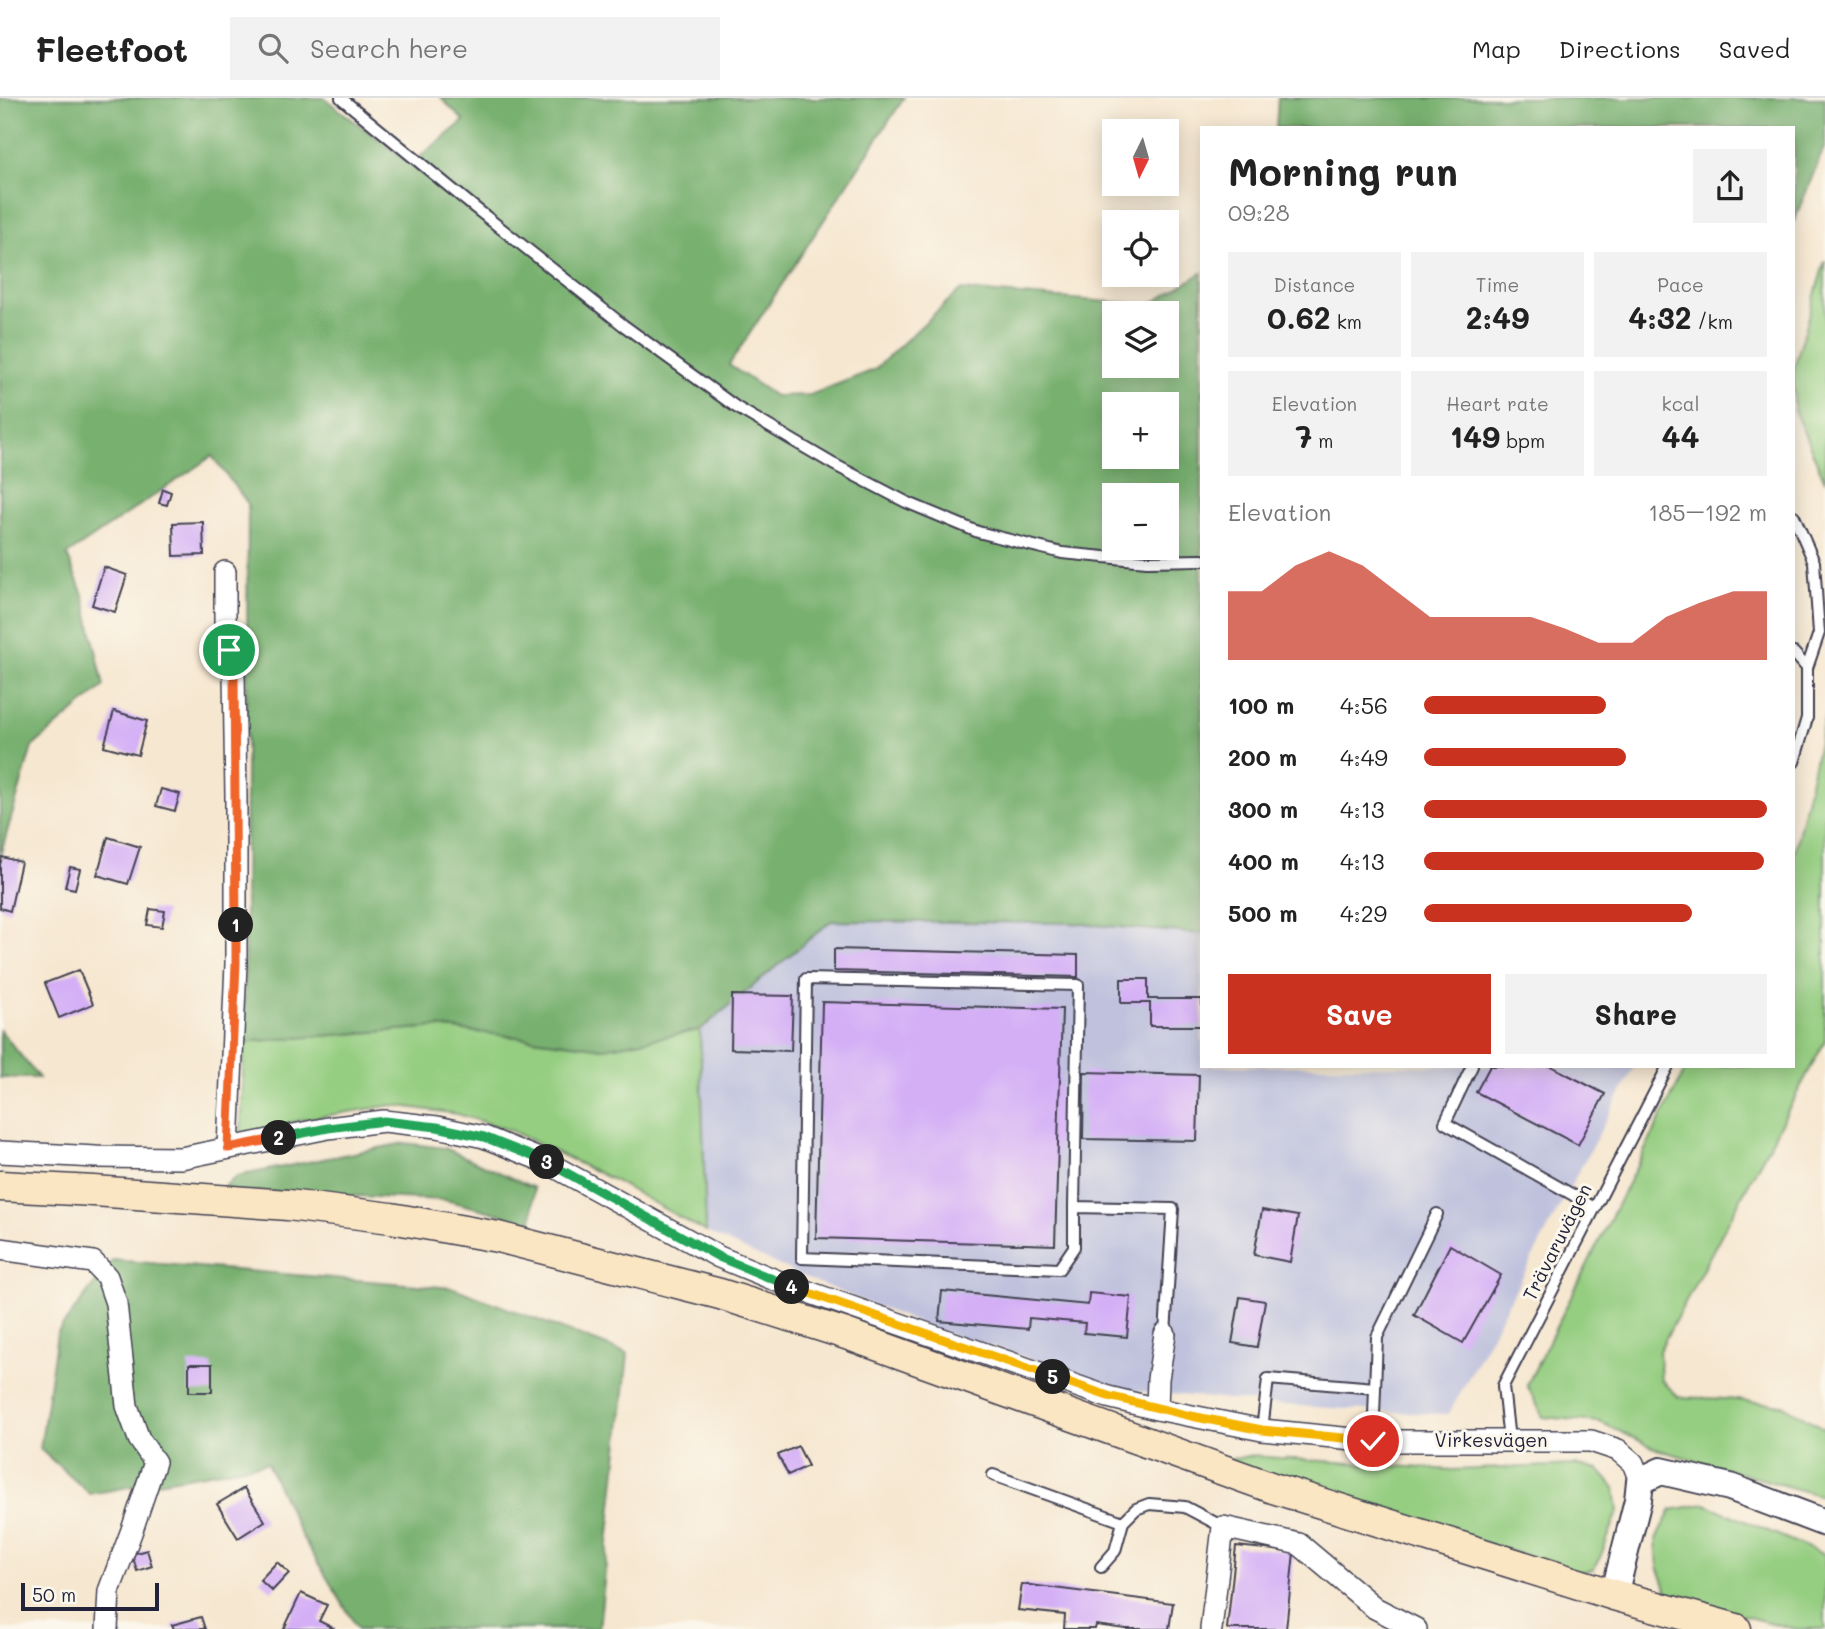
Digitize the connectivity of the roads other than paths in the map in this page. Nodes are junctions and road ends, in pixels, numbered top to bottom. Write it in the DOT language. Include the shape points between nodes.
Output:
graph roads {
  1 [pos="341,98"];
  2 [pos="1795,518"];
  3 [pos="1200,560"];
  4 [pos="225,572"];
  5 [pos="1795,654"];
  6 [pos="1807,668"];
  7 [pos="1795,759"];
  8 [pos="1471,1068"];
  9 [pos="1667,1068"];
  10 [pos="228,1148"];
  11 [pos="0,1153"];
  12 [pos="0,1186"];
  13 [pos="1074,1207"];
  14 [pos="1594,1208"];
  15 [pos="1437,1214"];
  16 [pos="0,1249"];
  17 [pos="1165,1334"];
  18 [pos="1375,1388"];
  19 [pos="1157,1409"];
  20 [pos="1262,1430"];
  21 [pos="1509,1440"];
  22 [pos="1373,1441"];
  23 [pos="993,1475"];
  24 [pos="1640,1481"];
  25 [pos="1122,1522"];
  26 [pos="1825,1523"];
  27 [pos="1223,1527"];
  28 [pos="1101,1567"];
  29 [pos="1614,1595"];
  30 [pos="107,1629"];
  31 [pos="1211,1629"];
  32 [pos="1416,1629"];
  33 [pos="1736,1629"];
  1 -- 3 [label="lane" via="623,325 736,407 832,464 978,532 1062,553 1147,561"];
  2 -- 6 [label="lane" via="1814,562 1819,633"];
  4 -- 10 [label="street" via="225,621 234,674 236,794 236,964"];
  5 -- 6 [label="lane"];
  6 -- 7 [label="lane" via="1807,718"];
  8 -- 14 [label="lane" via="1445,1123"];
  9 -- 14 [label="lane, Trävaruvägen"];
  10 -- 11 [label="street, Virkesvägen" via="181,1158"];
  10 -- 19 [label="street, Virkesvägen" via="384,1121 484,1137 547,1162 719,1257 768,1278"];
  12 -- 29 [label="main road" via="288,1205 498,1237 720,1294 846,1334 1273,1488"];
  13 -- 13 [label="lane" via="1078,985 806,979 802,1258 1059,1269 1074,1247"];
  13 -- 17 [label="lane" via="1172,1209"];
  14 -- 21 [label="lane, Trävaruvägen" via="1503,1385"];
  15 -- 18 [label="lane" via="1377,1337"];
  16 -- 30 [label="street" via="93,1262 107,1277 116,1303 127,1406 139,1439 155,1462 109,1591"];
  17 -- 19 [label="street"];
  18 -- 20 [label="lane" via="1268,1379"];
  18 -- 22 [label="lane"];
  19 -- 20 [label="street, Virkesvägen"];
  20 -- 22 [label="street, Virkesvägen"];
  21 -- 22 [label="street, Virkesvägen"];
  21 -- 24 [label="street, Virkesvägen" via="1591,1441 1618,1450 1633,1463"];
  23 -- 25 [label="lane"];
  24 -- 26 [label="street" via="1661,1471 1730,1487"];
  24 -- 29 [label="street"];
  25 -- 27 [label="lane" via="1149,1504 1185,1507"];
  25 -- 28 [label="lane" via="1115,1550"];
  27 -- 31 [label="street"];
  27 -- 32 [label="street" via="1299,1545 1375,1608"];
  29 -- 33 [label="main road"];
}
